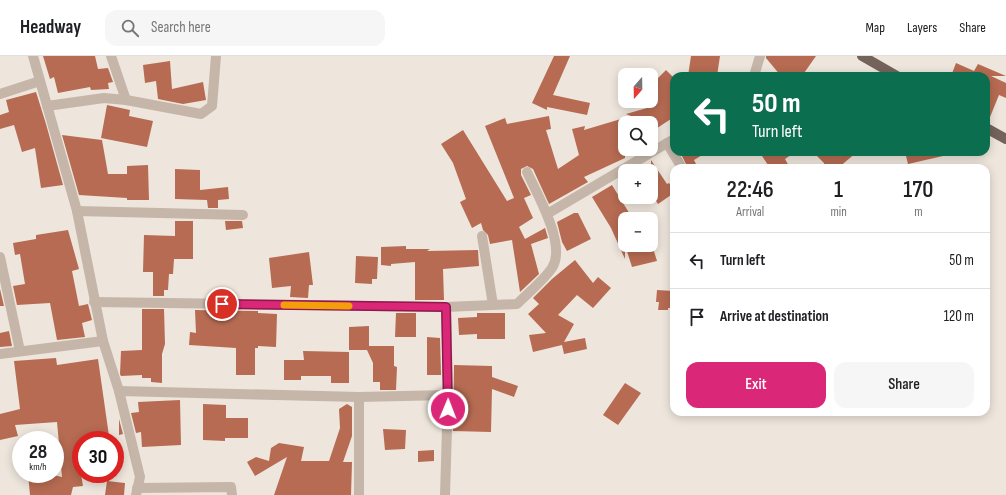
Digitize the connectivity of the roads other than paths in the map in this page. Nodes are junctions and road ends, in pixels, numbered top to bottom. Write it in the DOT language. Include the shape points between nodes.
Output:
graph roads {
  1 [pos="33,56"];
  2 [pos="111,56"];
  3 [pos="216,56"];
  4 [pos="760,56"];
  5 [pos="862,56"];
  6 [pos="755,72"];
  7 [pos="889,72"];
  8 [pos="40,80"];
  9 [pos="0,94"];
  10 [pos="126,100"];
  11 [pos="47,106"];
  12 [pos="990,130"];
  13 [pos="1006,139"];
  14 [pos="670,141"];
  15 [pos="527,172"];
  16 [pos="77,211"];
  17 [pos="547,214"];
  18 [pos="243,215"];
  19 [pos="482,236"];
  20 [pos="0,257"];
  21 [pos="94,302"];
  22 [pos="493,306"];
  23 [pos="446,307"];
  24 [pos="103,341"];
  25 [pos="20,351"];
  26 [pos="0,354"];
  27 [pos="119,391"];
  28 [pos="448,395"];
  29 [pos="360,397"];
  30 [pos="136,491"];
  31 [pos="232,495"];
  32 [pos="359,495"];
  33 [pos="445,495"];
  1 -- 8 [label="street"];
  2 -- 10 [label="street"];
  3 -- 10 [label="street" via="212,106 202,114"];
  4 -- 6 [label="street"];
  5 -- 7 [label="main road"];
  8 -- 9 [label="street"];
  8 -- 11 [label="street"];
  10 -- 11 [label="street" via="104,98"];
  11 -- 16 [label="street"];
  12 -- 13 [label="main road"];
  14 -- 17 [label="street"];
  15 -- 17 [label="street"];
  16 -- 18 [label="street"];
  16 -- 21 [label="street"];
  17 -- 22 [label="street" via="556,244 552,268 517,304"];
  19 -- 22 [label="street"];
  20 -- 25 [label="street"];
  21 -- 23 [label="street"];
  21 -- 24 [label="street"];
  22 -- 23 [label="street"];
  23 -- 28 [label="street"];
  24 -- 25 [label="street"];
  24 -- 27 [label="street"];
  25 -- 26 [label="street"];
  27 -- 29 [label="street"];
  27 -- 30 [label="street" via="140,477"];
  28 -- 29 [label="street"];
  28 -- 33 [label="street"];
  29 -- 32 [label="street"];
  30 -- 31 [label="street" via="231,487"];
}
